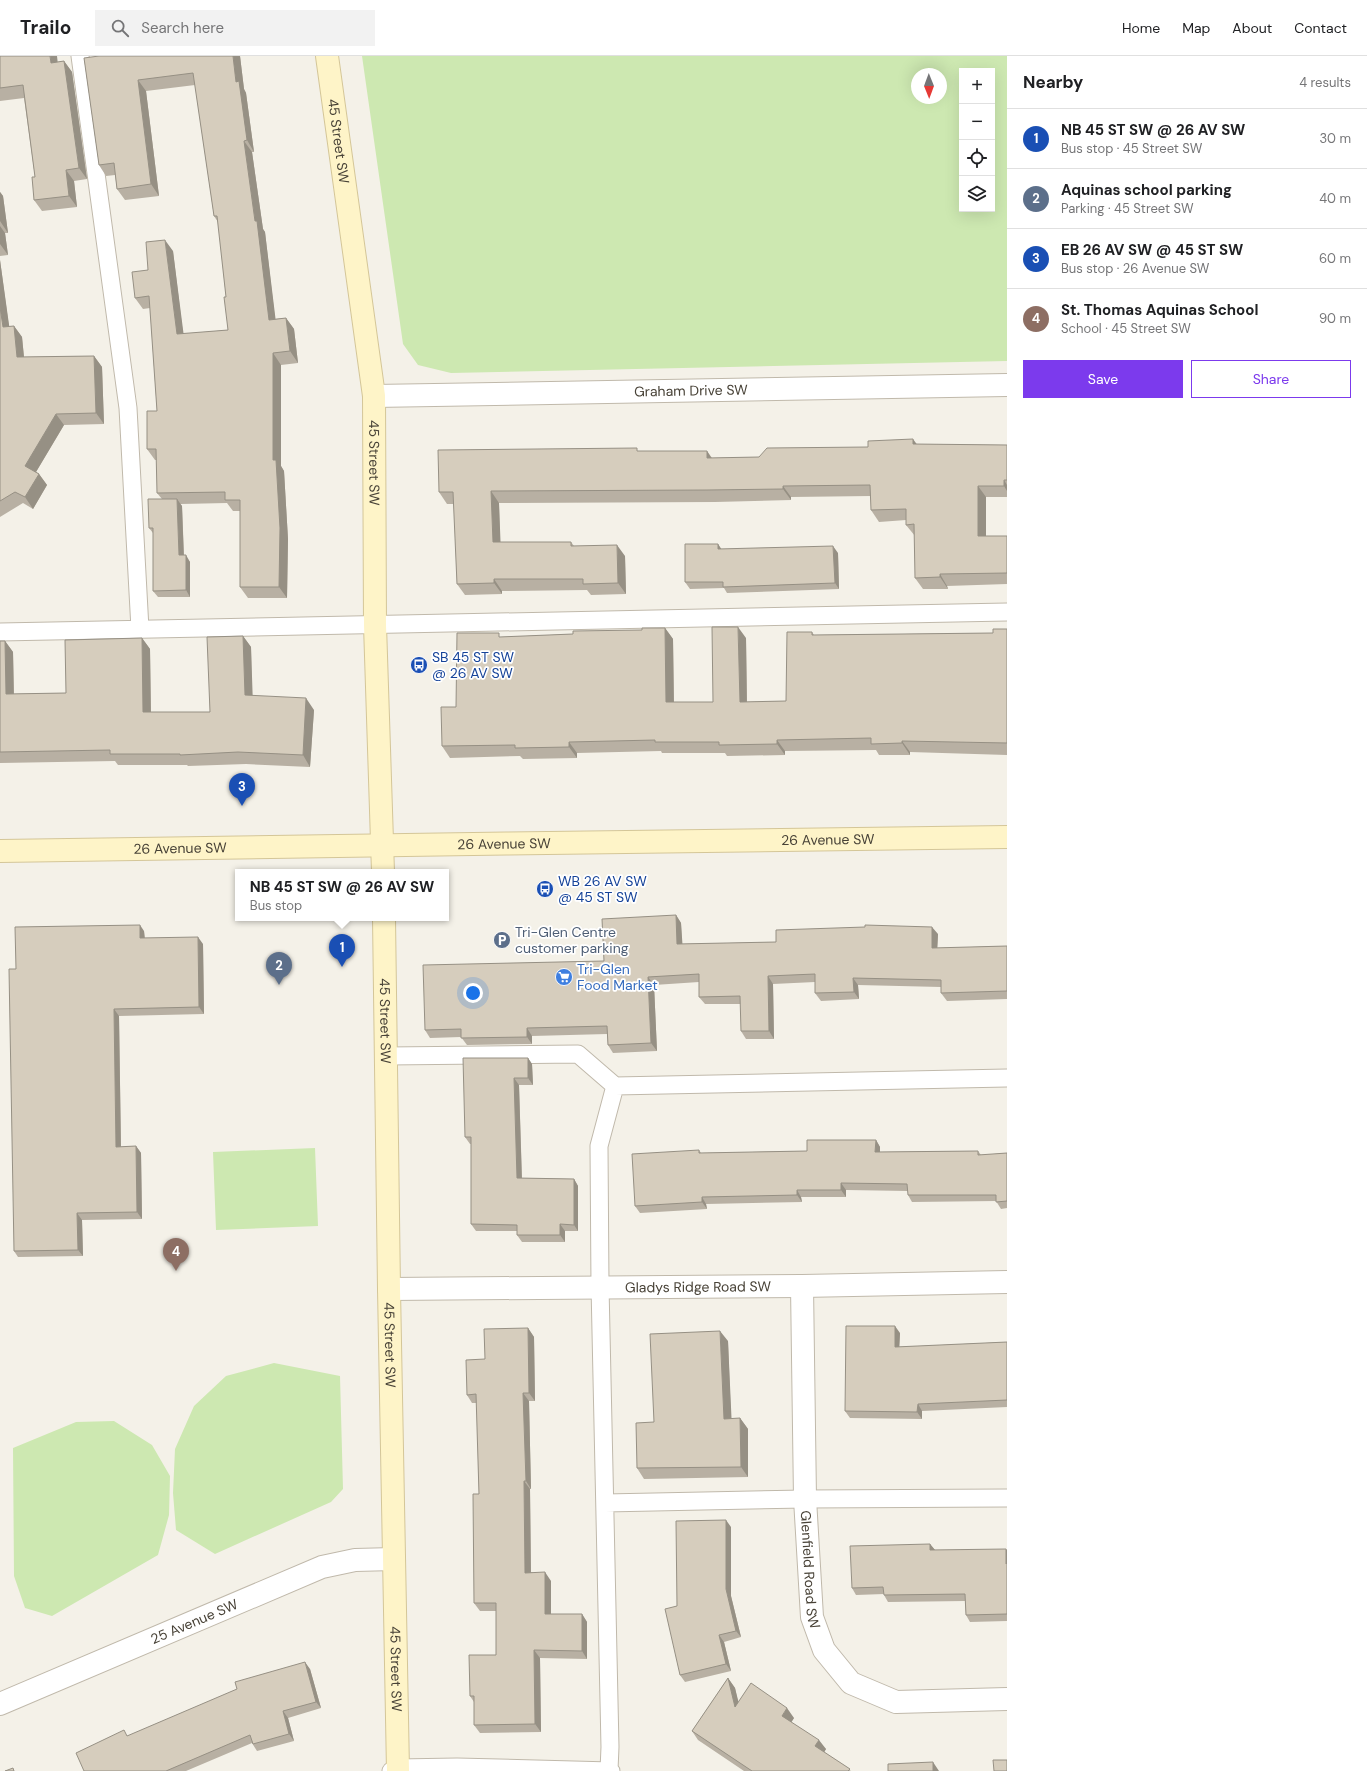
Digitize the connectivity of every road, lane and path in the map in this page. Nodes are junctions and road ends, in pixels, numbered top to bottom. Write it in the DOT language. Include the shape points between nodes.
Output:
graph roads {
  1 [pos="80,56"];
  2 [pos="327,56"];
  3 [pos="1007,385"];
  4 [pos="374,396"];
  5 [pos="1007,612"];
  6 [pos="375,625"];
  7 [pos="140,629"];
  8 [pos="0,632"];
  9 [pos="1007,837"];
  10 [pos="383,844"];
  11 [pos="0,851"];
  12 [pos="383,869"];
  13 [pos="384,921"];
  14 [pos="387,1056"];
  15 [pos="1007,1078"];
  16 [pos="615,1086"];
  17 [pos="1007,1282"];
  18 [pos="600,1286"];
  19 [pos="802,1286"];
  20 [pos="389,1289"];
  21 [pos="1007,1498"];
  22 [pos="806,1499"];
  23 [pos="605,1503"];
  24 [pos="394,1559"];
  25 [pos="1007,1699"];
  26 [pos="0,1704"];
  27 [pos="395,1770"];
  28 [pos="610,1770"];
  1 -- 7 [label="lane" via="128,408"];
  2 -- 4 [label="street, 45 Street SW"];
  3 -- 4 [label="street, Graham Drive SW"];
  4 -- 6 [label="street, 45 Street SW"];
  5 -- 6 [label="lane"];
  6 -- 7 [label="lane"];
  6 -- 10 [label="street, 45 Street SW"];
  7 -- 8 [label="lane"];
  9 -- 10 [label="street, 26 Avenue SW"];
  10 -- 11 [label="street, 26 Avenue SW"];
  10 -- 12 [label="street, 45 Street SW"];
  13 -- 14 [label="street, 45 Street SW"];
  14 -- 16 [label="lane" via="578,1054"];
  14 -- 20 [label="street, 45 Street SW"];
  15 -- 16 [label="lane"];
  16 -- 18 [label="lane" via="599,1146"];
  17 -- 19 [label="street, Gladys Ridge Road SW"];
  18 -- 19 [label="street, Gladys Ridge Road SW"];
  18 -- 20 [label="street, Gladys Ridge Road SW"];
  18 -- 23 [label="lane"];
  19 -- 22 [label="street, Glenfield Road SW"];
  20 -- 24 [label="street, 45 Street SW"];
  21 -- 22 [label="lane"];
  22 -- 23 [label="lane"];
  22 -- 25 [label="street, Glenfield Road SW" via="812,1617 824,1650 851,1683 896,1702"];
  23 -- 28 [label="lane"];
  24 -- 26 [label="street, 25 Avenue SW" via="354,1560 322,1567"];
  24 -- 27 [label="street, 45 Street SW"];
  27 -- 28 [label="lane" via="457,1767"];
}
